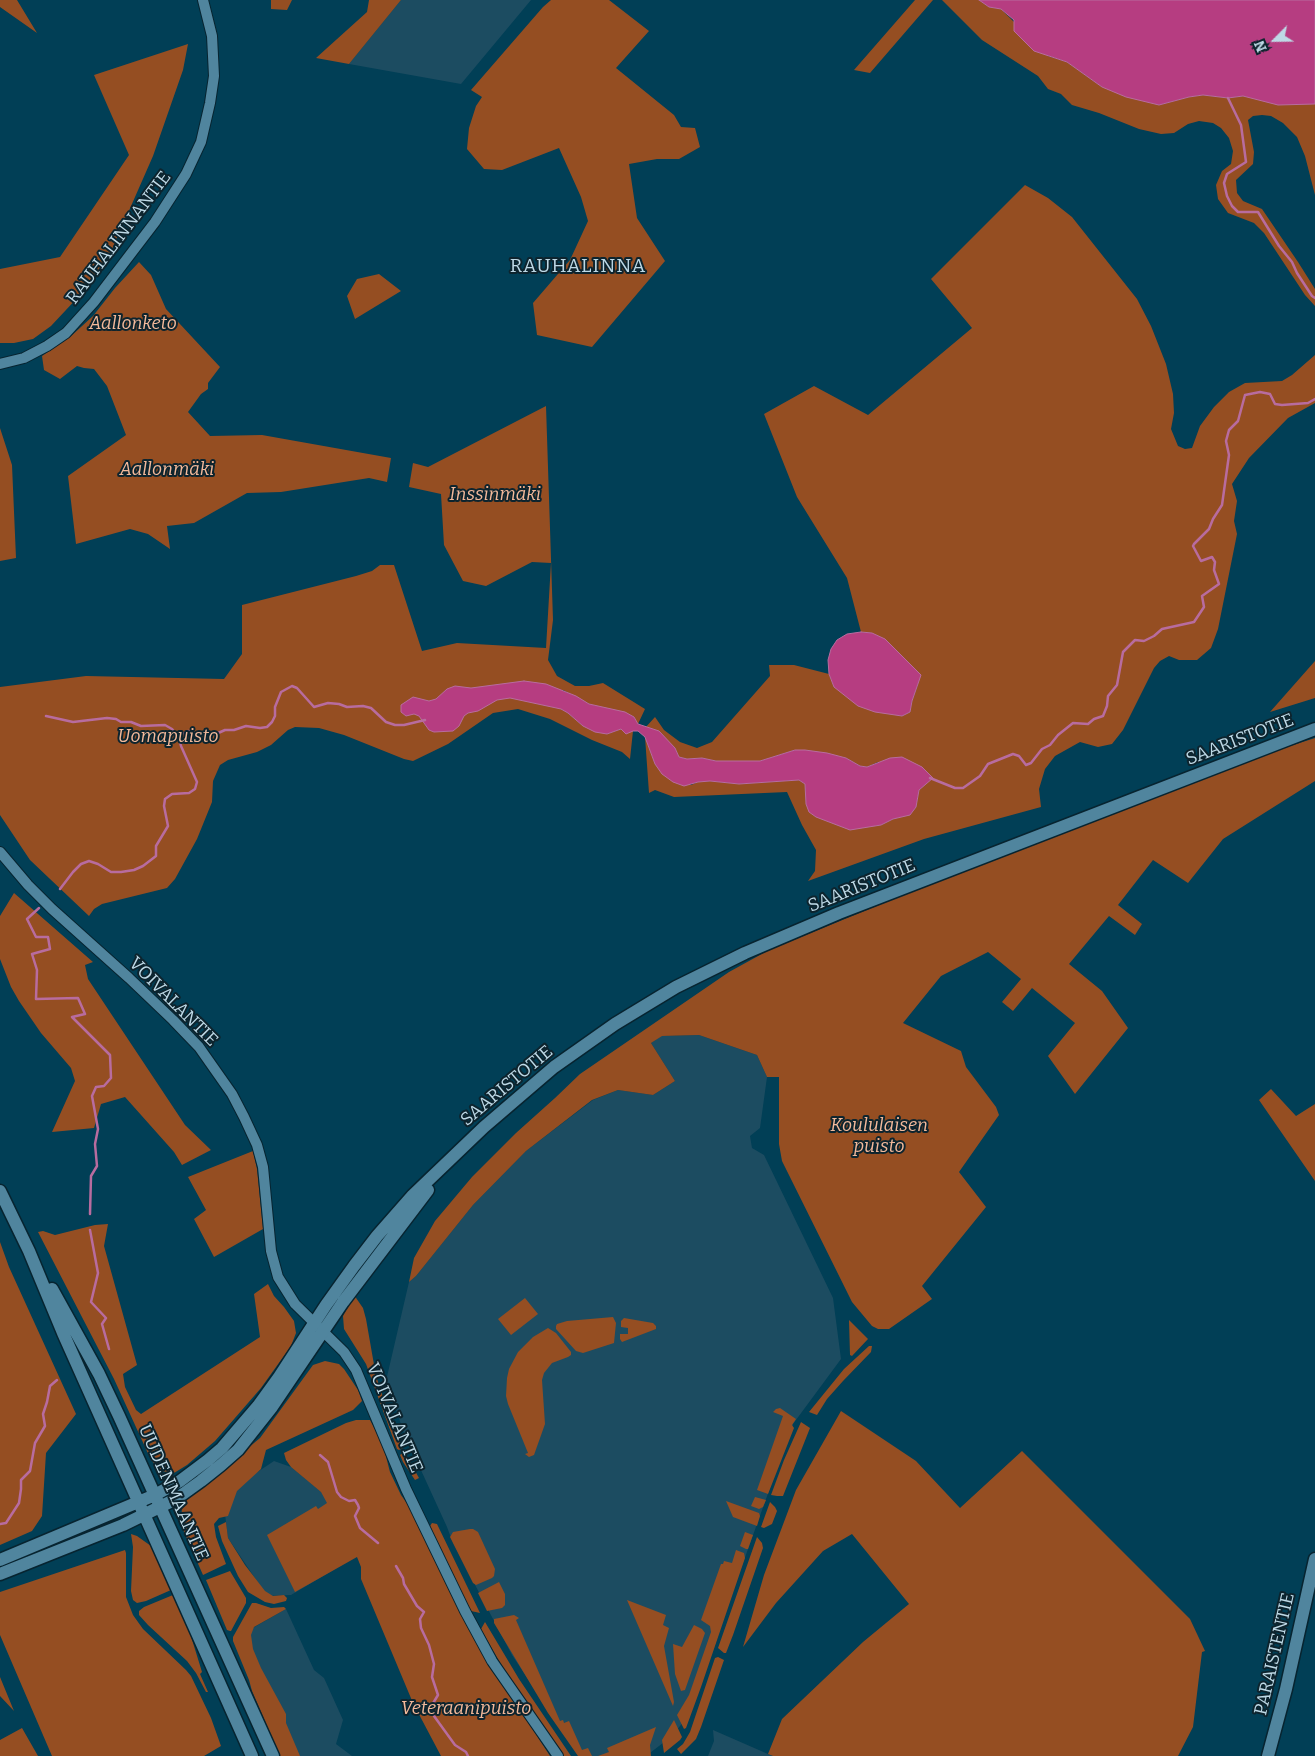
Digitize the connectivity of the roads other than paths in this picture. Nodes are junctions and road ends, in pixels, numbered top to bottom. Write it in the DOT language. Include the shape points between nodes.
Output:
graph roads {
  1 [pos="203,0"];
  2 [pos="0,364"];
  3 [pos="1315,729"];
  4 [pos="0,852"];
  5 [pos="0,1191"];
  6 [pos="29,1251"];
  7 [pos="318,1327"];
  8 [pos="155,1495"];
  9 [pos="160,1507"];
  10 [pos="142,1508"];
  11 [pos="1315,1559"];
  12 [pos="0,1560"];
  13 [pos="0,1574"];
  14 [pos="252,1756"];
  15 [pos="272,1756"];
  16 [pos="558,1756"];
  17 [pos="1268,1756"];
  1 -- 2 [label="street, RAUHALINNANTIE" via="212,36 214,76 201,142 186,174 155,222 66,333 29,355"];
  3 -- 7 [label="main road, SAARISTOTIE" via="745,953 615,1024 554,1067 412,1195 376,1236"];
  4 -- 7 [label="street, VOIVALANTIE" via="28,886 173,1020 216,1070 257,1145 265,1182 272,1260 278,1277 295,1304"];
  5 -- 6 [label="main road, UUDENMAANTIE"];
  6 -- 8 [label="main road, UUDENMAANTIE" via="99,1374"];
  6 -- 10 [label="main road, UUDENMAANTIE"];
  7 -- 8 [label="main road, SAARISTOTIE" via="222,1448 196,1470"];
  7 -- 9 [label="main road, SAARISTOTIE" via="272,1407 238,1450 201,1482"];
  7 -- 16 [label="street, VOIVALANTIE" via="344,1352 356,1370 465,1611 492,1661"];
  8 -- 9 [label="main road, UUDENMAANTIE"];
  8 -- 10 [label="main road, SAARISTOTIE"];
  9 -- 10 [label="main road, SAARISTOTIE"];
  9 -- 15 [label="main road, UUDENMAANTIE"];
  10 -- 12 [label="main road"];
  10 -- 13 [label="main road" via="115,1528"];
  10 -- 14 [label="main road, UUDENMAANTIE"];
  11 -- 17 [label="main road, PARAISTENTIE"];
}
